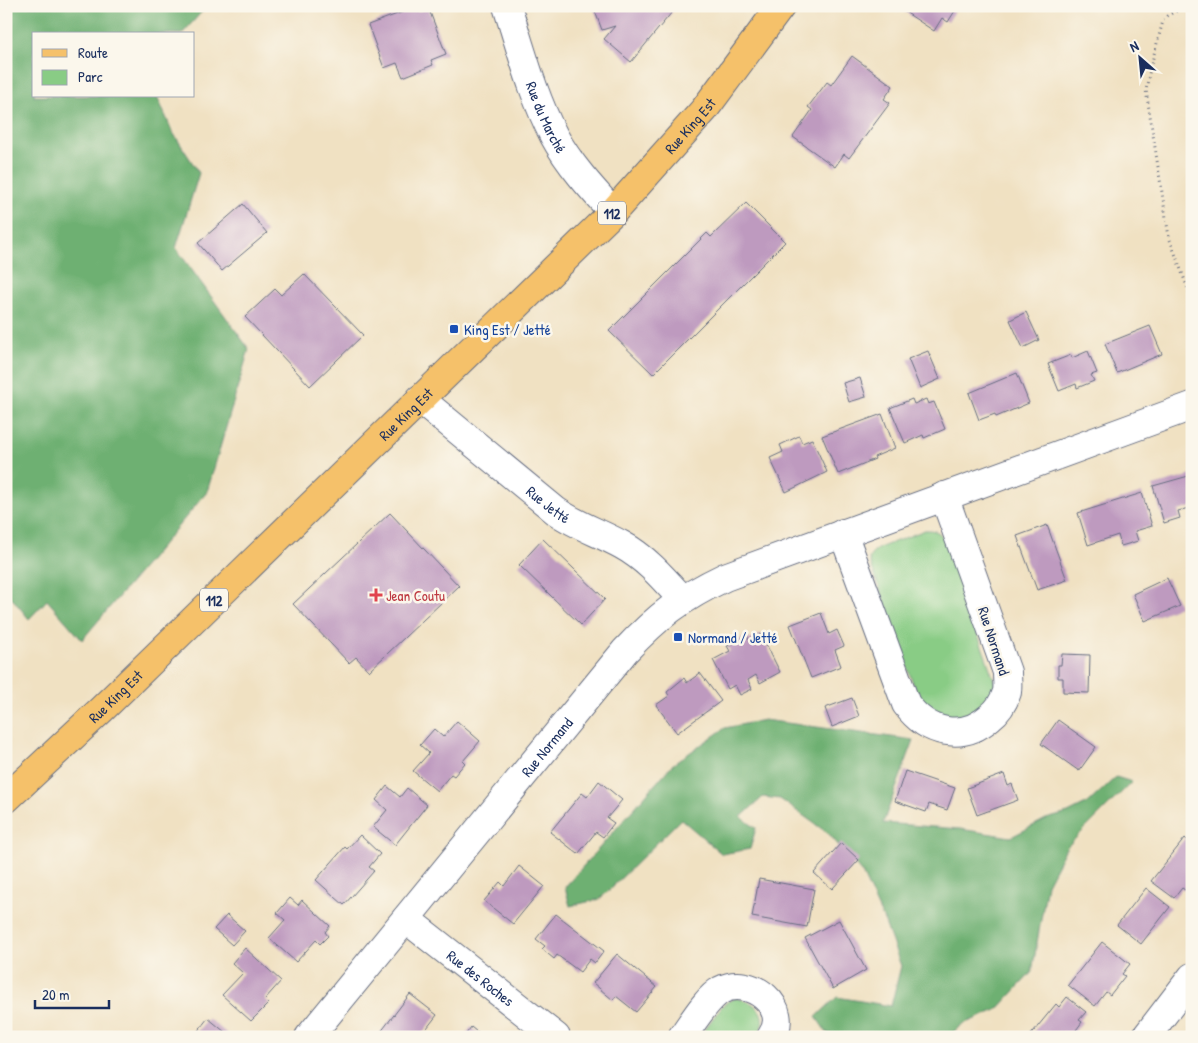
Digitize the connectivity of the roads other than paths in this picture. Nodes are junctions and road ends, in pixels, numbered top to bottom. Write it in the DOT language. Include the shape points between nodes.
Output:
graph roads {
  1 [pos="507,6"];
  2 [pos="781,6"];
  3 [pos="613,212"];
  4 [pos="420,399"];
  5 [pos="1192,406"];
  6 [pos="944,496"];
  7 [pos="843,533"];
  8 [pos="682,599"];
  9 [pos="6,798"];
  10 [pos="406,919"];
  11 [pos="1192,977"];
  12 [pos="309,1037"];
  13 [pos="556,1037"];
  14 [pos="682,1037"];
  15 [pos="771,1037"];
  16 [pos="1146,1037"];
  1 -- 3 [label="street, Rue du Marché" via="554,136"];
  2 -- 3 [label="main road, Rue King Est / 112" via="704,110"];
  3 -- 4 [label="main road, Rue King Est / 112"];
  4 -- 8 [label="street, Rue Jetté" via="567,519 624,546 648,563"];
  4 -- 9 [label="main road, Rue King Est / 112" via="102,709"];
  5 -- 6 [label="street, Rue Normand"];
  6 -- 7 [label="street, Rue Normand"];
  6 -- 7 [label="street, Rue Normand" via="1007,672 1008,690 1002,703 984,723 971,729 946,731 934,728 923,722 906,704"];
  7 -- 8 [label="street, Rue Normand" via="725,577"];
  8 -- 10 [label="street, Rue Normand" via="625,651"];
  10 -- 12 [label="street, Rue Normand"];
  10 -- 13 [label="street, Rue des Roches"];
  11 -- 16 [label="street"];
  14 -- 15 [label="street" via="713,996 731,986 742,986 761,993 769,1001 776,1021"];
}
